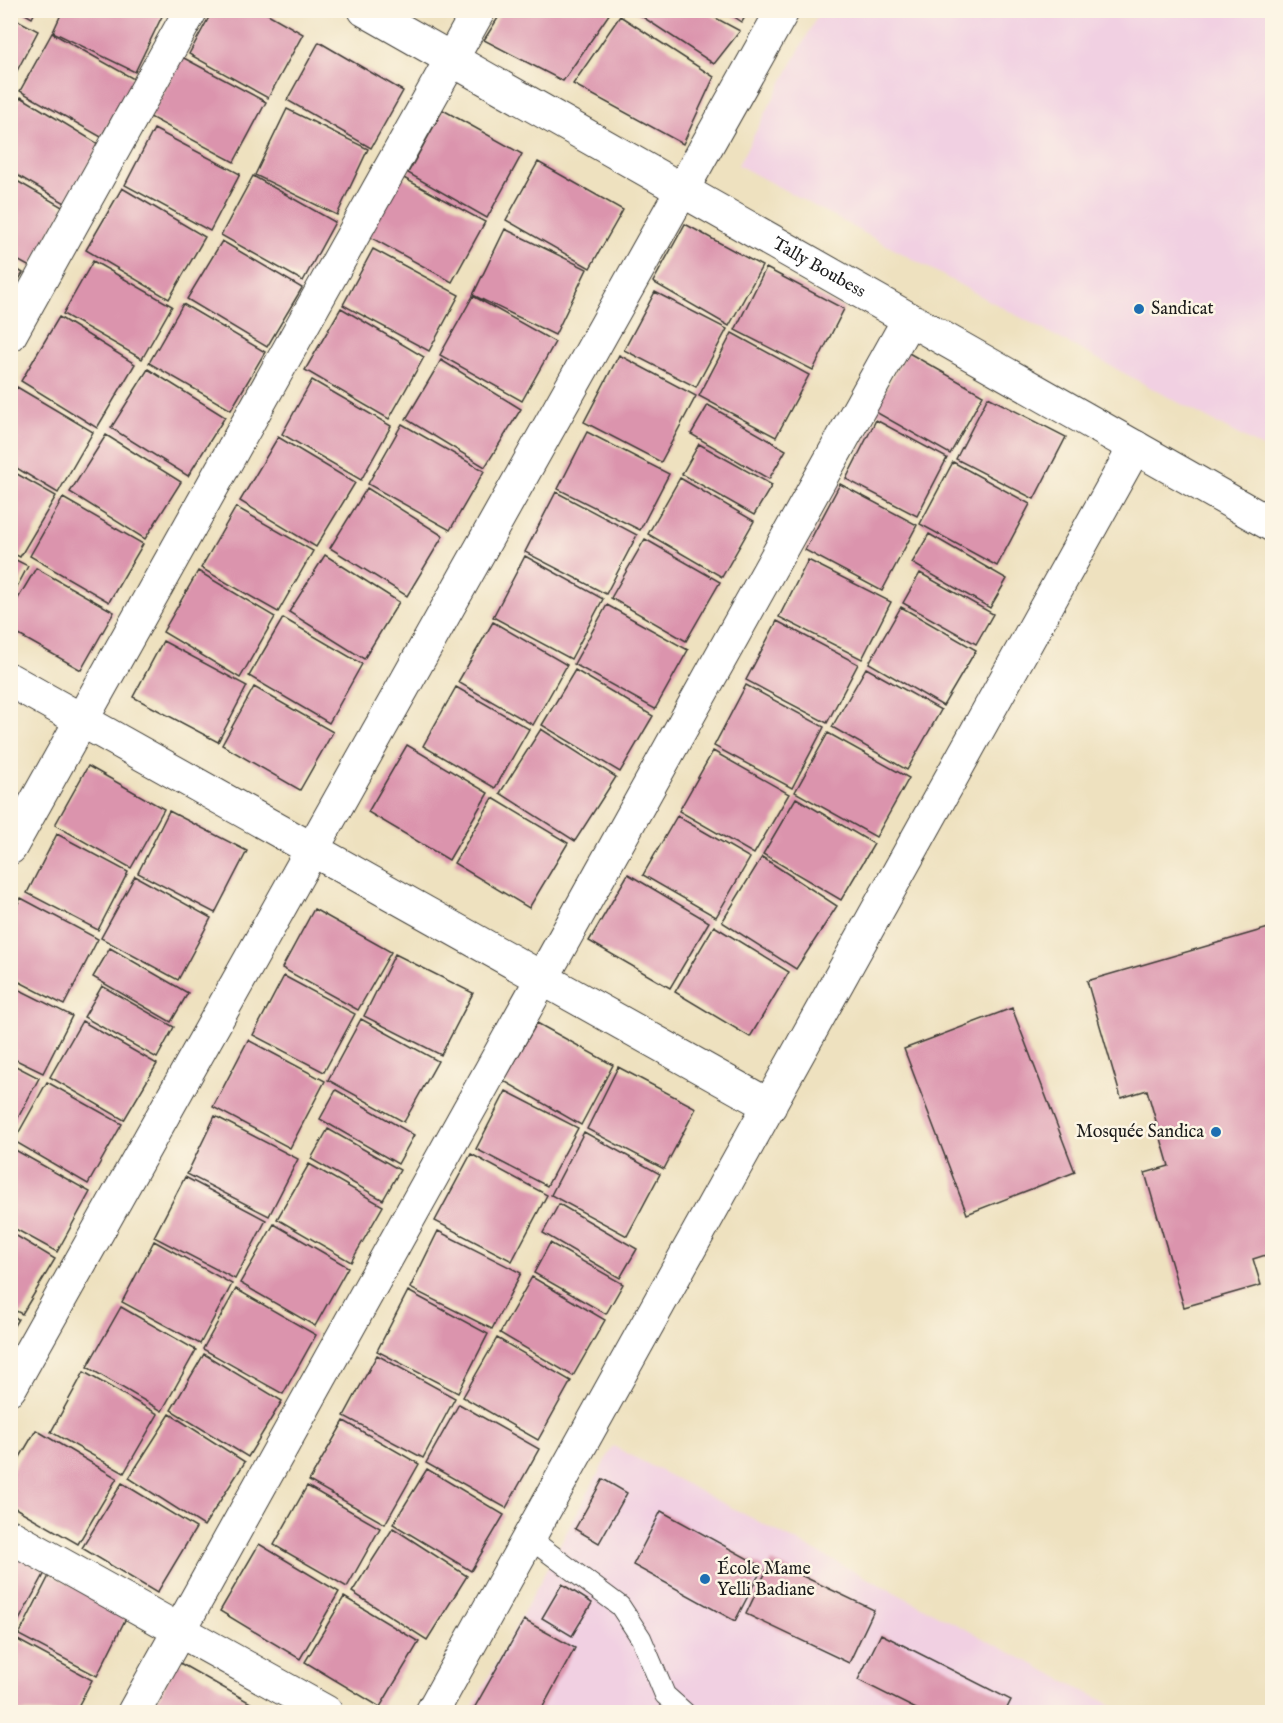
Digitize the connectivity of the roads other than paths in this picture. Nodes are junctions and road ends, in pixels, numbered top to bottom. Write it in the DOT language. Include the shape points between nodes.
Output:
graph roads {
  1 [pos="191,10"];
  2 [pos="365,10"];
  3 [pos="479,10"];
  4 [pos="783,10"];
  5 [pos="451,59"];
  6 [pos="682,190"];
  7 [pos="909,319"];
  8 [pos="10,335"];
  9 [pos="1136,447"];
  10 [pos="1272,525"];
  11 [pos="10,680"];
  12 [pos="82,720"];
  13 [pos="10,848"];
  14 [pos="312,849"];
  15 [pos="543,978"];
  16 [pos="770,1106"];
  17 [pos="10,1388"];
  18 [pos="10,1536"];
  19 [pos="529,1538"];
  20 [pos="180,1630"];
  21 [pos="134,1713"];
  22 [pos="326,1713"];
  23 [pos="432,1713"];
  24 [pos="684,1713"];
  1 -- 8 [label="street"];
  2 -- 5 [label="street, Tally Boubess"];
  3 -- 5 [label="street"];
  4 -- 6 [label="street"];
  5 -- 6 [label="street, Tally Boubess"];
  5 -- 12 [label="street"];
  6 -- 7 [label="street, Tally Boubess"];
  6 -- 14 [label="street"];
  7 -- 9 [label="street, Tally Boubess"];
  7 -- 15 [label="street"];
  9 -- 10 [label="street, Tally Boubess"];
  9 -- 16 [label="street"];
  11 -- 12 [label="street"];
  12 -- 13 [label="street"];
  12 -- 14 [label="street"];
  14 -- 15 [label="street"];
  14 -- 17 [label="street"];
  15 -- 16 [label="street"];
  15 -- 20 [label="street"];
  16 -- 19 [label="street"];
  18 -- 20 [label="street"];
  19 -- 23 [label="street"];
  19 -- 24 [label="lane" via="620,1606 641,1638 665,1695"];
  20 -- 21 [label="street"];
  20 -- 22 [label="street"];
}
